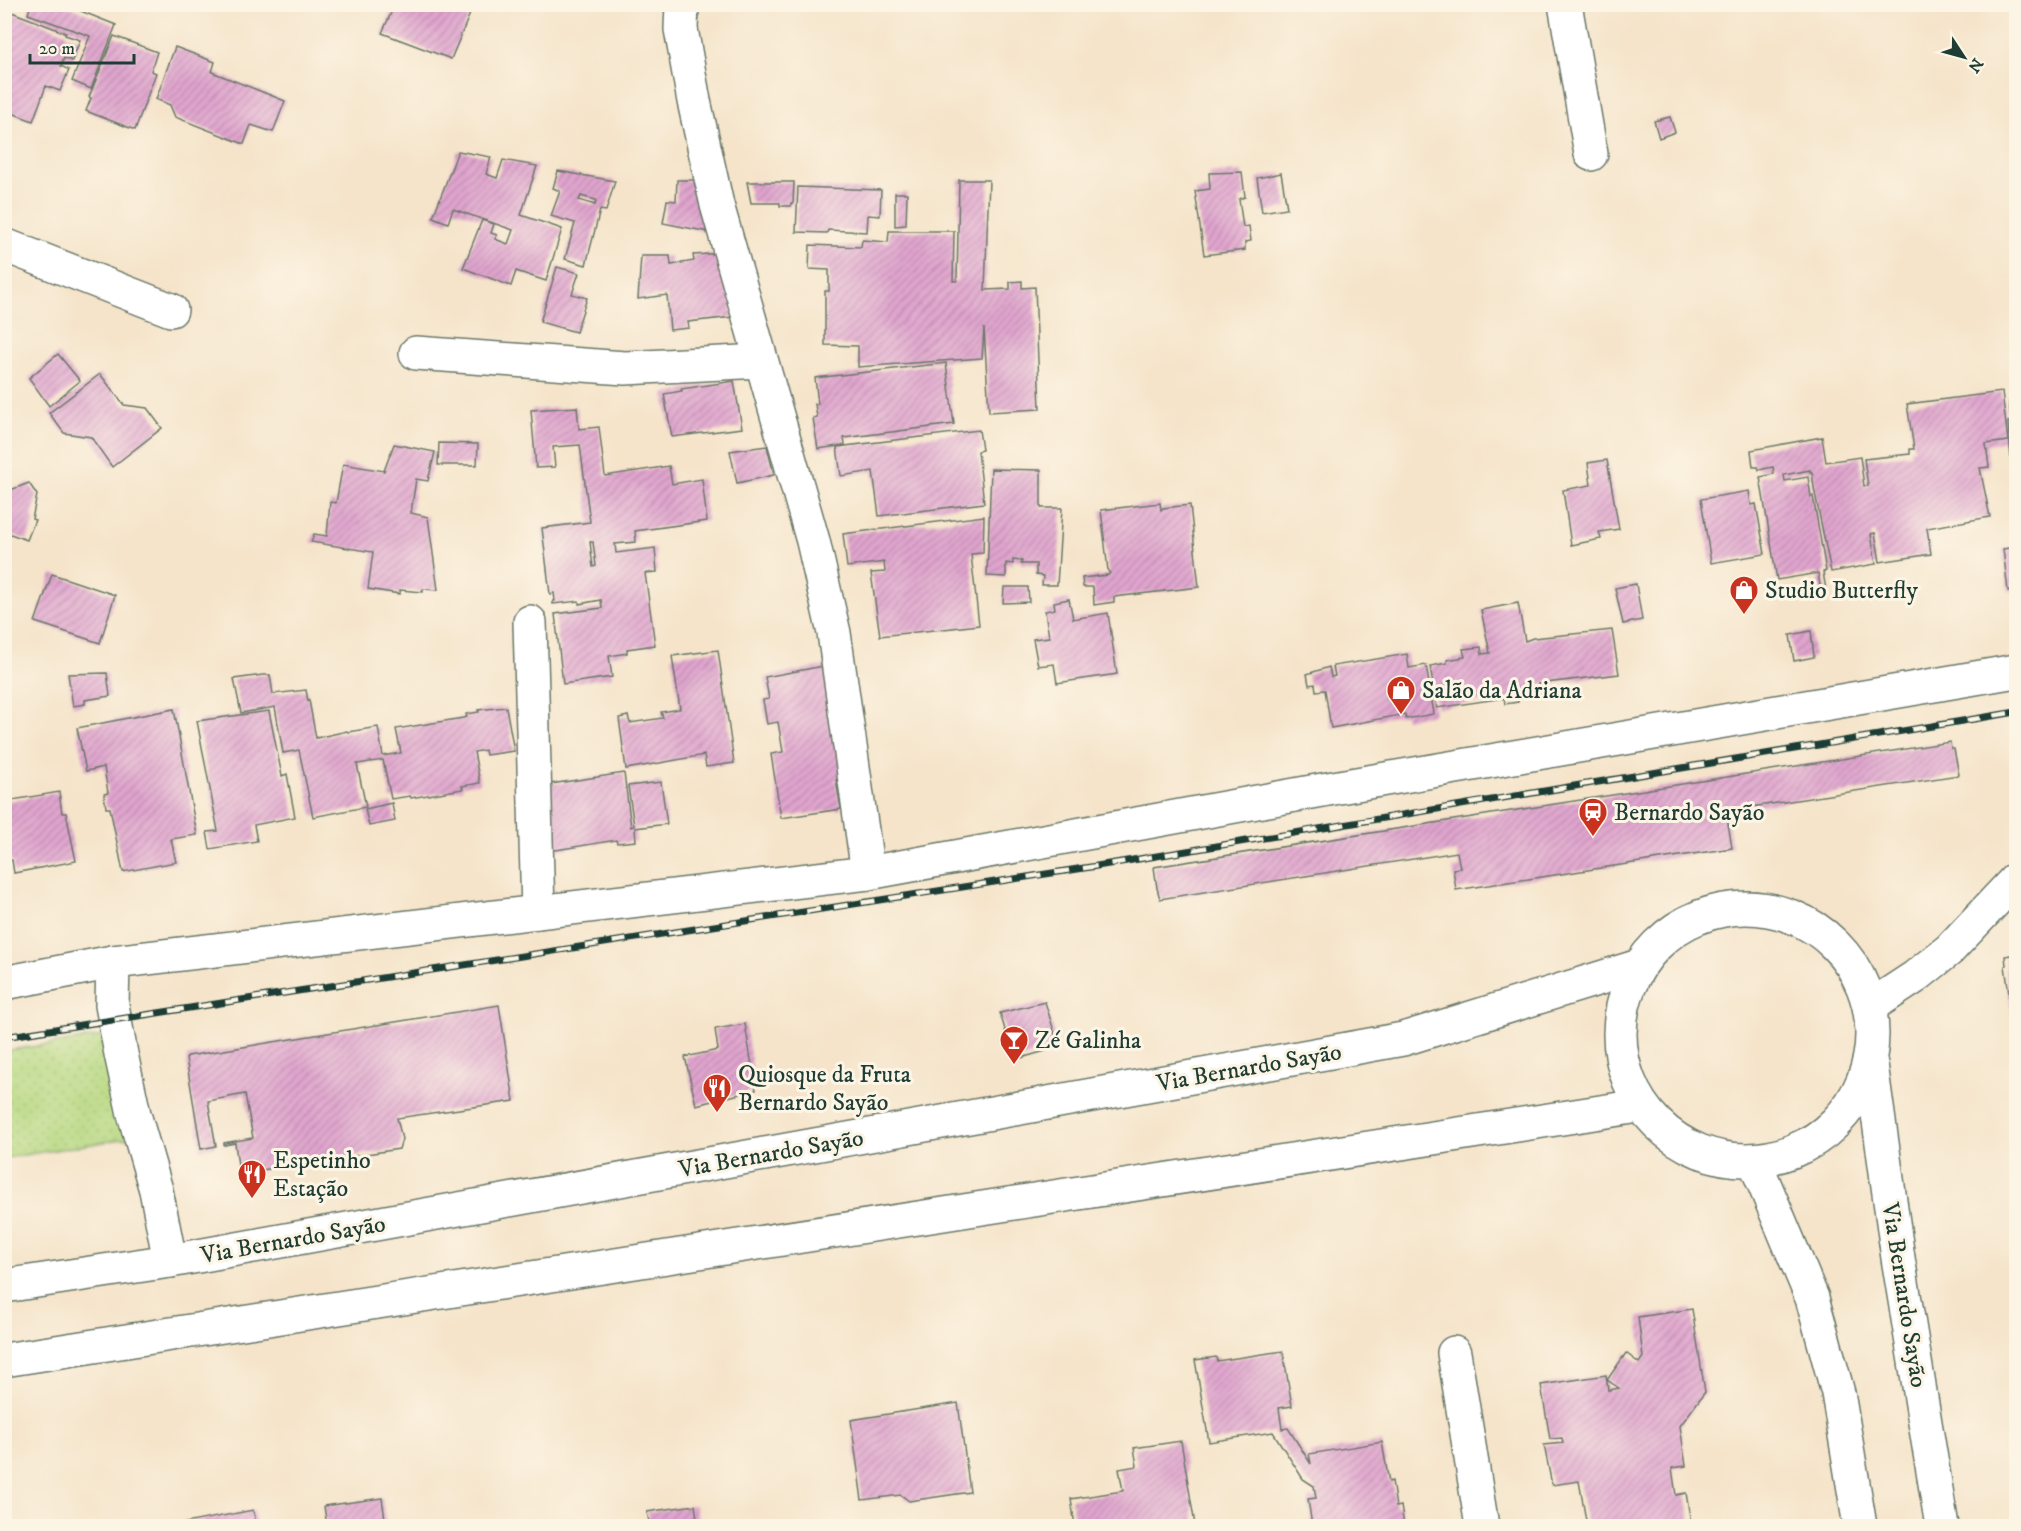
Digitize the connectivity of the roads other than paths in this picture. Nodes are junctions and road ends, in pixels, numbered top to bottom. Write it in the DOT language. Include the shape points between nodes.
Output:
graph roads {
  1 [pos="682,4"];
  2 [pos="1564,4"];
  3 [pos="1591,154"];
  4 [pos="4,245"];
  5 [pos="171,310"];
  6 [pos="416,353"];
  7 [pos="760,361"];
  8 [pos="530,622"];
  9 [pos="2016,671"];
  10 [pos="868,873"];
  11 [pos="2016,879"];
  12 [pos="538,912"];
  13 [pos="113,962"];
  14 [pos="1636,967"];
  15 [pos="4,983"];
  16 [pos="1871,1006"];
  17 [pos="1871,1064"];
  18 [pos="1639,1106"];
  19 [pos="1755,1162"];
  20 [pos="170,1261"];
  21 [pos="4,1286"];
  22 [pos="1454,1353"];
  23 [pos="4,1360"];
  24 [pos="1482,1527"];
  25 [pos="1860,1527"];
  26 [pos="1942,1527"];
  1 -- 7 [label="main road" via="681,29 694,101 717,205"];
  2 -- 3 [label="main road"];
  4 -- 5 [label="main road"];
  6 -- 7 [label="main road" via="626,368"];
  7 -- 10 [label="main road" via="813,541 834,633"];
  8 -- 12 [label="main road"];
  9 -- 10 [label="main road" via="1339,787"];
  10 -- 12 [label="main road"];
  11 -- 16 [label="main road" via="1949,950"];
  12 -- 13 [label="main road"];
  13 -- 15 [label="main road"];
  13 -- 20 [label="main road" via="112,1005 121,1054"];
  14 -- 16 [label="main road" via="1679,924 1737,906 1797,915 1845,951"];
  14 -- 18 [label="main road" via="1618,1037"];
  14 -- 20 [label="main road, Via Bernardo Sayão" via="1403,1039"];
  16 -- 17 [label="main road, Via Bernardo Sayão"];
  17 -- 19 [label="main road" via="1847,1112 1806,1147"];
  17 -- 26 [label="main road, Via Bernardo Sayão"];
  18 -- 19 [label="main road" via="1689,1150"];
  18 -- 23 [label="main road"];
  19 -- 25 [label="main road" via="1812,1298 1838,1393"];
  20 -- 21 [label="main road, Via Bernardo Sayão"];
  22 -- 24 [label="main road"];
}
